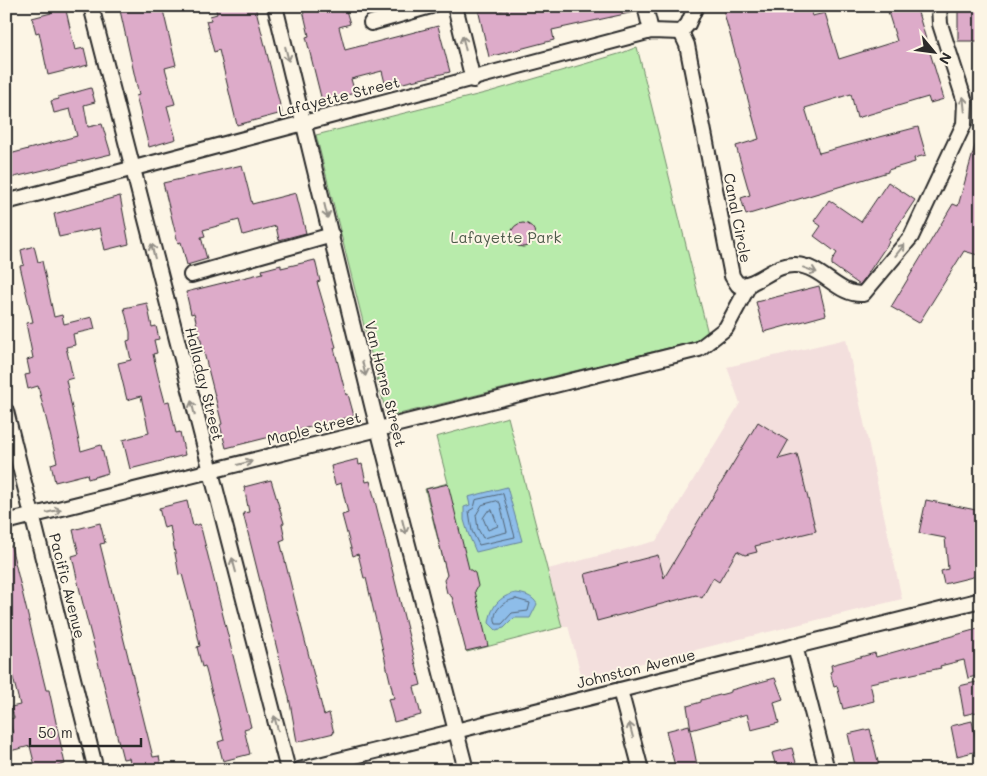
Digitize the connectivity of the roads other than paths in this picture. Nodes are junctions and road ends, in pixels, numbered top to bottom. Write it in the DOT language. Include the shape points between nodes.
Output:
graph roads {
  1 [pos="91,6"];
  2 [pos="275,6"];
  3 [pos="431,6"];
  4 [pos="455,6"];
  5 [pos="645,6"];
  6 [pos="696,6"];
  7 [pos="939,6"];
  8 [pos="372,23"];
  9 [pos="651,31"];
  10 [pos="681,32"];
  11 [pos="473,80"];
  12 [pos="304,123"];
  13 [pos="132,170"];
  14 [pos="6,202"];
  15 [pos="332,235"];
  16 [pos="191,275"];
  17 [pos="749,286"];
  18 [pos="6,411"];
  19 [pos="379,429"];
  20 [pos="210,471"];
  21 [pos="33,516"];
  22 [pos="6,522"];
  23 [pos="981,600"];
  24 [pos="795,646"];
  25 [pos="620,690"];
  26 [pos="455,732"];
  27 [pos="96,770"];
  28 [pos="288,770"];
  29 [pos="300,770"];
  30 [pos="466,770"];
  31 [pos="641,770"];
  32 [pos="826,770"];
  1 -- 13 [label="street, Halladay Street"];
  2 -- 12 [label="street, Van Horne Street, one-way"];
  3 -- 8 [label="street"];
  11 -- 4 [label="street, one-way"];
  5 -- 9 [label="street"];
  6 -- 10 [label="street"];
  17 -- 7 [label="street, Canal Circle, one-way" via="786,266 797,265 818,272 853,294 863,294 910,237 964,124 965,102 940,24"];
  9 -- 10 [label="street, Lafayette Street"];
  9 -- 11 [label="street, Lafayette Street"];
  10 -- 17 [label="street, Canal Circle" via="687,45 732,276 738,285"];
  11 -- 12 [label="street, Lafayette Street"];
  12 -- 13 [label="street, Lafayette Street"];
  12 -- 15 [label="street, Van Horne Street, one-way"];
  13 -- 14 [label="street, Lafayette Street"];
  20 -- 13 [label="street, Halladay Street, one-way"];
  15 -- 16 [label="street"];
  15 -- 19 [label="street, Van Horne Street, one-way"];
  17 -- 19 [label="street, Maple Street" via="726,328 699,349"];
  18 -- 21 [label="street, Pacific Avenue"];
  20 -- 19 [label="street, Maple Street, one-way"];
  19 -- 26 [label="street, Van Horne Street, one-way"];
  21 -- 20 [label="street, Maple Street, one-way"];
  28 -- 20 [label="street, Halladay Street, one-way"];
  21 -- 22 [label="street, Maple Street"];
  21 -- 27 [label="street, Pacific Avenue"];
  23 -- 24 [label="street, Johnston Avenue"];
  24 -- 25 [label="street, Johnston Avenue"];
  24 -- 32 [label="street"];
  25 -- 26 [label="street, Johnston Avenue"];
  31 -- 25 [label="street, one-way"];
  26 -- 29 [label="street, Johnston Avenue"];
  26 -- 30 [label="street, Van Horne Street"];
}
